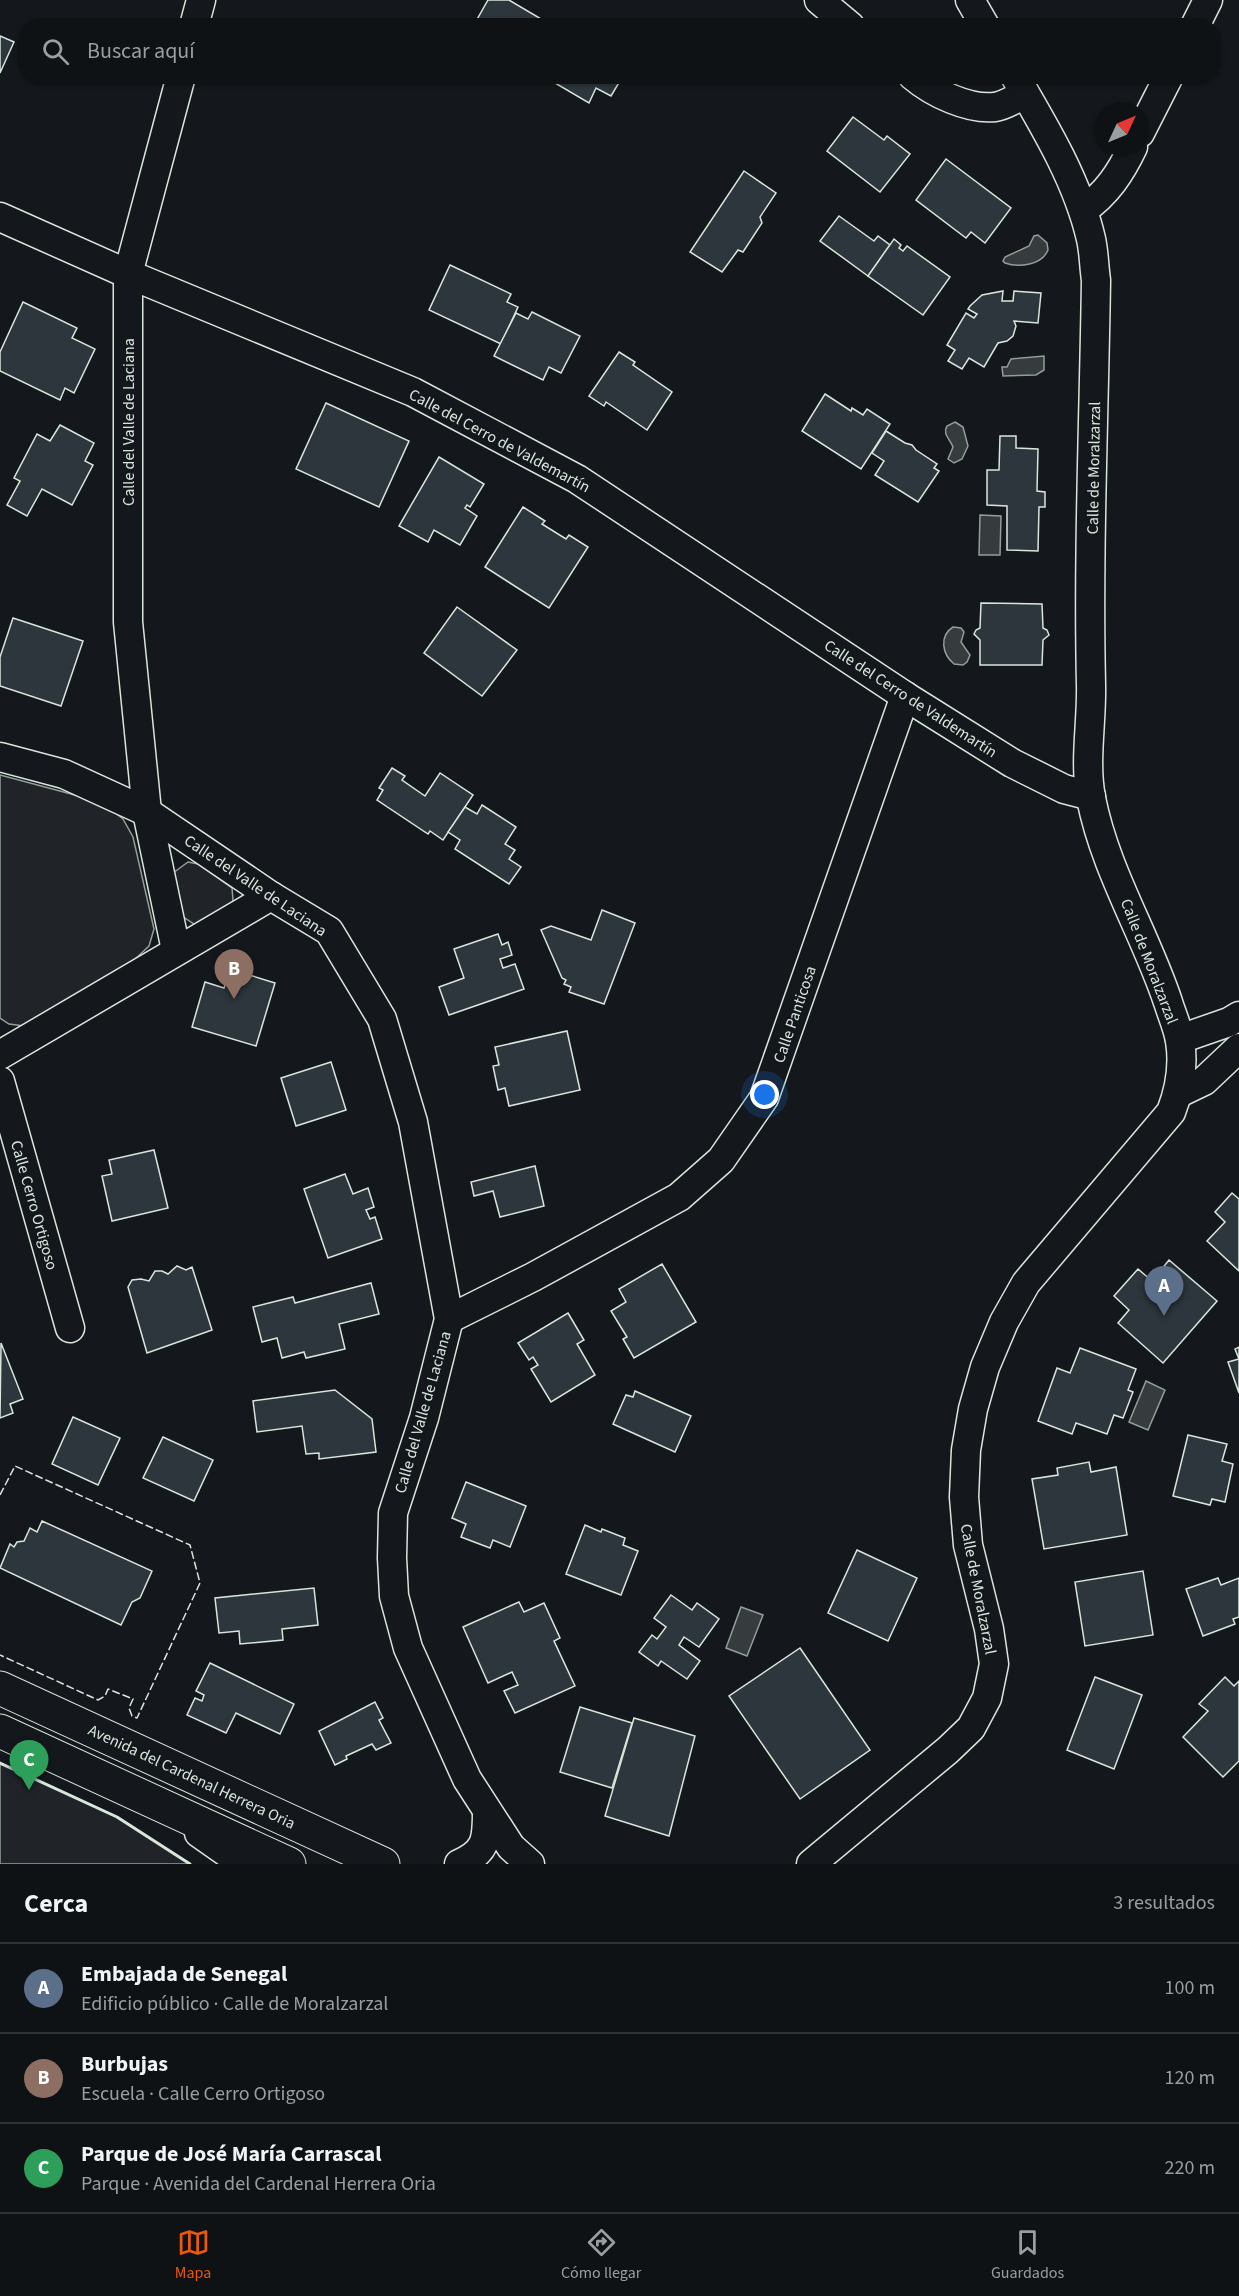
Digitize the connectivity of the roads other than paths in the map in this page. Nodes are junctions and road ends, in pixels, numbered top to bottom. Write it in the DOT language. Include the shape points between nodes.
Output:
graph roads {
  1 [pos="201,0"];
  2 [pos="819,0"];
  3 [pos="970,0"];
  4 [pos="1208,0"];
  5 [pos="196,18"];
  6 [pos="840,18"];
  7 [pos="980,18"];
  8 [pos="1199,18"];
  9 [pos="178,84"];
  10 [pos="926,84"];
  11 [pos="1165,84"];
  12 [pos="1020,85"];
  13 [pos="1149,115"];
  14 [pos="1129,156"];
  15 [pos="1083,210"];
  16 [pos="0,217"];
  17 [pos="128,274"];
  18 [pos="905,696"];
  19 [pos="0,757"];
  20 [pos="1090,796"];
  21 [pos="147,812"];
  22 [pos="272,896"];
  23 [pos="177,950"];
  24 [pos="1239,1016"];
  25 [pos="1180,1039"];
  26 [pos="1239,1048"];
  27 [pos="0,1055"];
  28 [pos="1227,1065"];
  29 [pos="0,1081"];
  30 [pos="1179,1093"];
  31 [pos="449,1319"];
  32 [pos="70,1328"];
  33 [pos="0,1688"];
  34 [pos="0,1731"];
  35 [pos="150,1800"];
  36 [pos="487,1812"];
  37 [pos="243,1864"];
  38 [pos="289,1864"];
  39 [pos="383,1864"];
  40 [pos="459,1864"];
  41 [pos="530,1864"];
  42 [pos="812,1864"];
  1 -- 5 [label="street"];
  2 -- 6 [label="street"];
  3 -- 7 [label="street"];
  4 -- 8 [label="street"];
  9 -- 17 [label="street, Calle del Valle de Laciana"];
  10 -- 12 [label="street" via="978,106 996,107"];
  11 -- 13 [label="street"];
  12 -- 15 [label="street, Calle de Moralzarzal"];
  14 -- 15 [label="street" via="1109,187"];
  15 -- 20 [label="street, Calle de Moralzarzal" via="1092,241 1096,280"];
  16 -- 17 [label="street, Calle del Cerro de Valdemartín"];
  17 -- 18 [label="street, Calle del Cerro de Valdemartín" via="413,392 577,479"];
  17 -- 21 [label="street, Calle del Valle de Laciana" via="128,622"];
  18 -- 20 [label="street, Calle del Cerro de Valdemartín" via="1012,763 1064,789"];
  18 -- 31 [label="street, Calle Panticosa" via="764,1098 721,1160 679,1197"];
  19 -- 21 [label="street" via="63,774"];
  20 -- 25 [label="street, Calle de Moralzarzal" via="1102,843 1162,983"];
  21 -- 22 [label="street, Calle del Valle de Laciana"];
  21 -- 23 [label="street"];
  22 -- 23 [label="street"];
  22 -- 31 [label="street, Calle del Valle de Laciana" via="329,931 382,1019 413,1122"];
  23 -- 27 [label="street"];
  24 -- 25 [label="street"];
  25 -- 30 [label="street, Calle de Moralzarzal"];
  26 -- 28 [label="street"];
  28 -- 30 [label="street"];
  29 -- 32 [label="street, Calle Cerro Ortigoso"];
  30 -- 42 [label="street, Calle de Moralzarzal" via="1171,1112 1026,1283 985,1367 972,1408 964,1497 968,1545 989,1629 993,1664 987,1698 971,1728 948,1750"];
  31 -- 36 [label="street, Calle del Valle de Laciana" via="424,1418 393,1513 394,1596 408,1648 467,1779"];
  33 -- 39 [label="main road, Avenida del Cardenal Herrera Oria"];
  34 -- 35 [label="main road"];
  35 -- 37 [label="street"];
  35 -- 38 [label="main road"];
  36 -- 40 [label="street" via="487,1835 481,1850"];
  36 -- 41 [label="street, Calle del Valle de Laciana" via="511,1847"];
}
